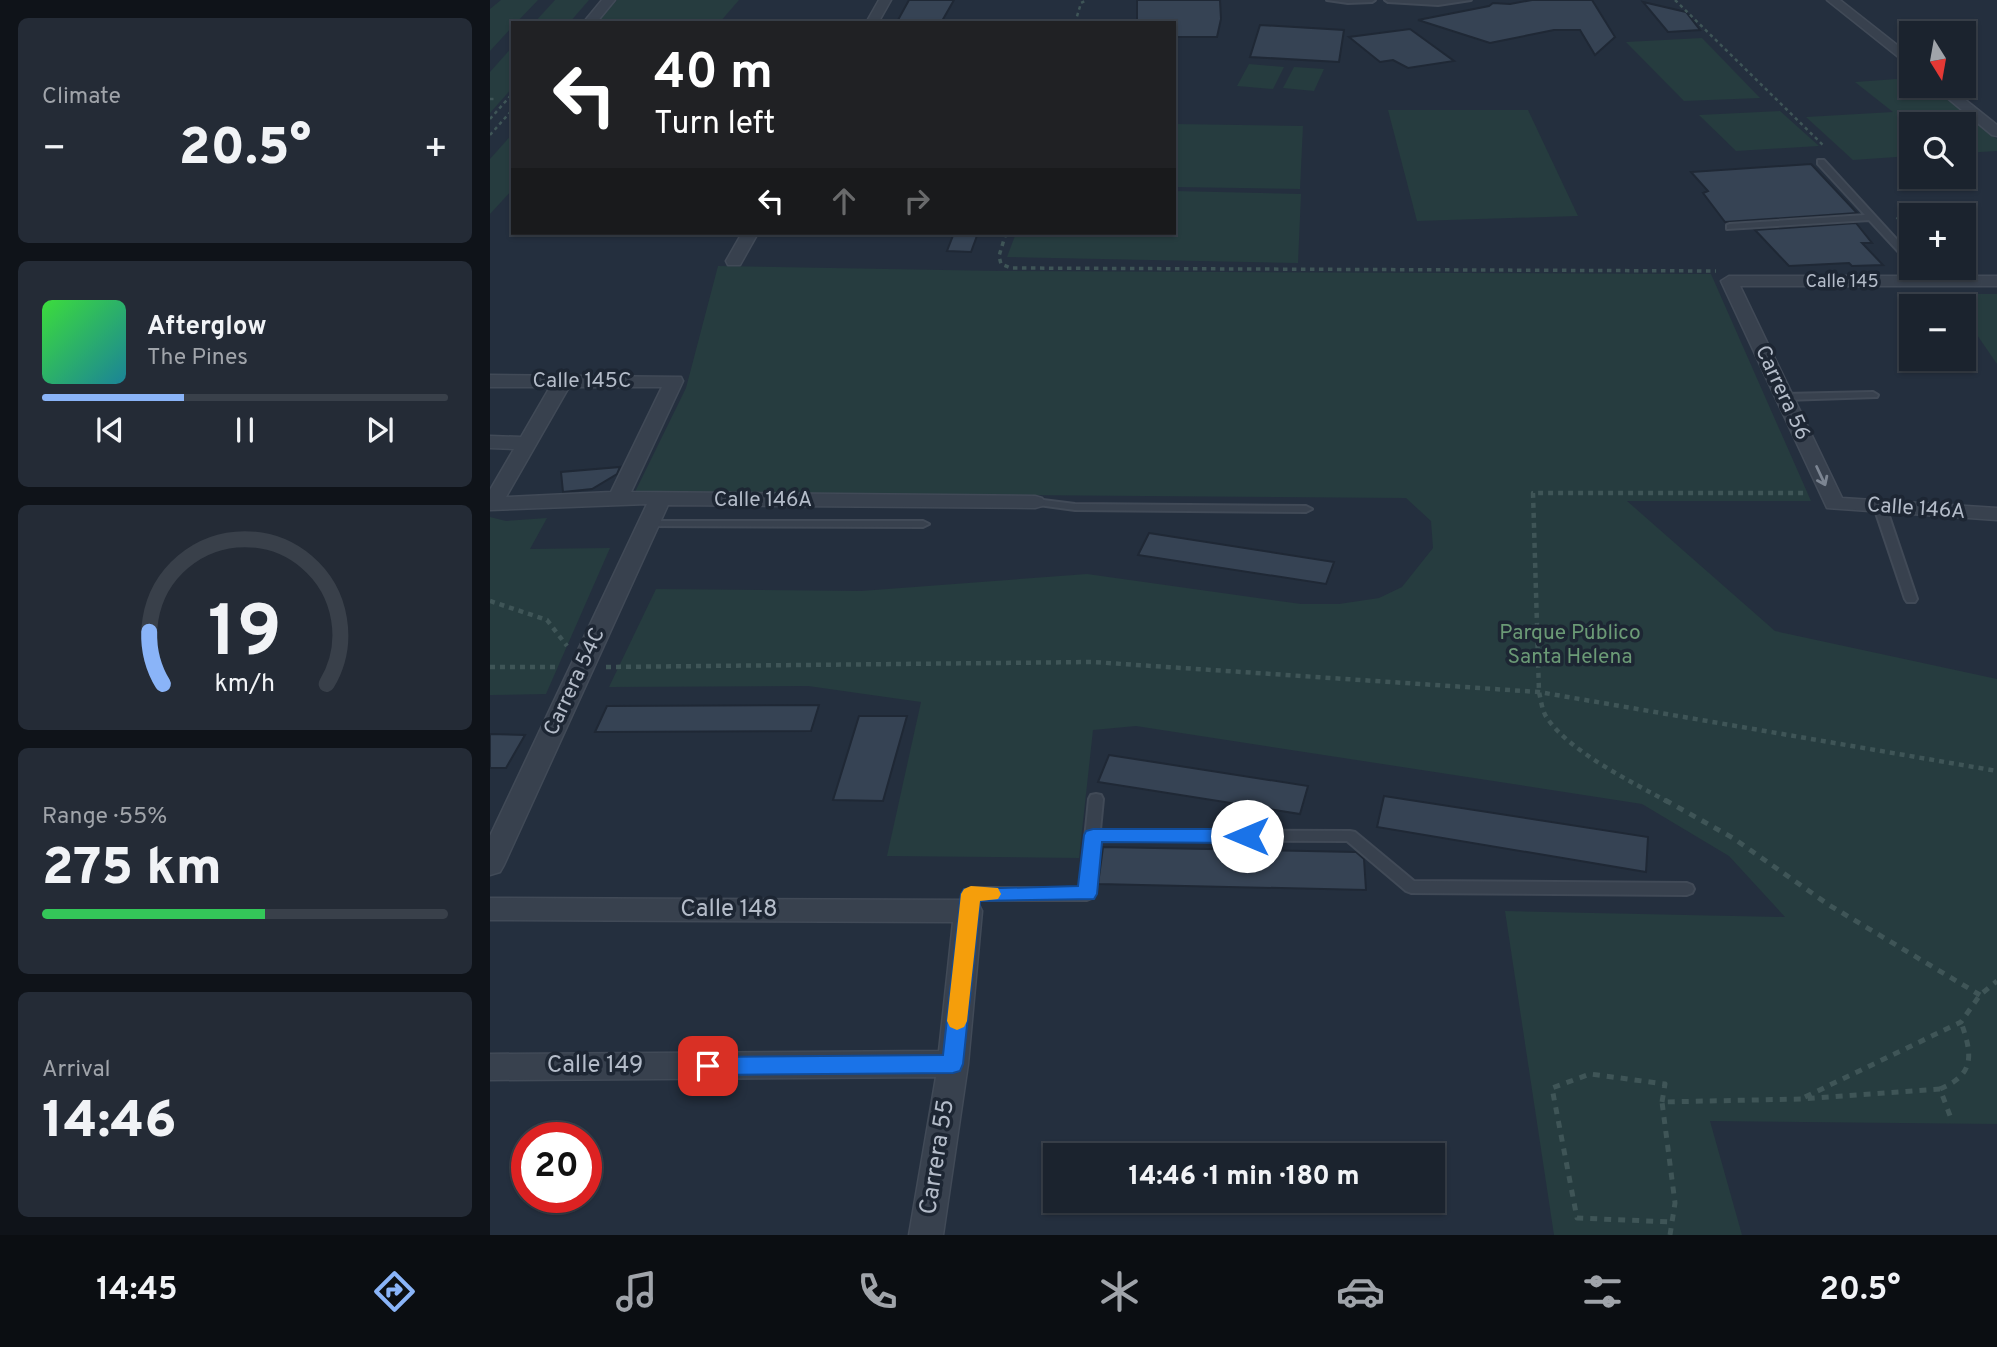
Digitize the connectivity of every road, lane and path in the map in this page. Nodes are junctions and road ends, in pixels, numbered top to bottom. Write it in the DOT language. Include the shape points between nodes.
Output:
graph roads {
  1 [pos="609,0"];
  2 [pos="885,0"];
  3 [pos="1087,0"];
  4 [pos="1330,0"];
  5 [pos="1347,0"];
  6 [pos="1372,0"];
  7 [pos="1388,0"];
  8 [pos="1468,0"];
  9 [pos="1675,0"];
  10 [pos="1833,0"];
  11 [pos="591,21"];
  12 [pos="873,21"];
  13 [pos="1076,21"];
  14 [pos="1899,53"];
  15 [pos="511,95"];
  16 [pos="1955,98"];
  17 [pos="490,99"];
  18 [pos="496,99"];
  19 [pos="511,111"];
  20 [pos="490,119"];
  21 [pos="1997,132"];
  22 [pos="490,135"];
  23 [pos="1832,154"];
  24 [pos="1821,162"];
  25 [pos="1891,212"];
  26 [pos="1872,217"];
  27 [pos="1899,220"];
  28 [pos="1730,227"];
  29 [pos="749,235"];
  30 [pos="1005,235"];
  31 [pos="1899,247"];
  32 [pos="734,261"];
  33 [pos="1696,271"];
  34 [pos="1729,281"];
  35 [pos="1997,281"];
  36 [pos="1931,282"];
  37 [pos="490,381"];
  38 [pos="563,381"];
  39 [pos="674,382"];
  40 [pos="1873,395"];
  41 [pos="1784,397"];
  42 [pos="490,442"];
  43 [pos="527,443"];
  44 [pos="618,498"];
  45 [pos="660,499"];
  46 [pos="1832,499"];
  47 [pos="1035,502"];
  48 [pos="1880,507"];
  49 [pos="1306,509"];
  50 [pos="1997,514"];
  51 [pos="648,524"];
  52 [pos="923,524"];
  53 [pos="1911,599"];
  54 [pos="490,601"];
  55 [pos="490,667"];
  56 [pos="582,667"];
  57 [pos="1539,692"];
  58 [pos="1997,771"];
  59 [pos="1096,799"];
  60 [pos="1093,835"];
  61 [pos="494,849"];
  62 [pos="1687,889"];
  63 [pos="490,909"];
  64 [pos="968,911"];
  65 [pos="1997,981"];
  66 [pos="1980,995"];
  67 [pos="1961,1022"];
  68 [pos="953,1064"];
  69 [pos="490,1067"];
  70 [pos="1940,1089"];
  71 [pos="1801,1098"];
  72 [pos="1662,1102"];
  73 [pos="1952,1121"];
  74 [pos="1672,1222"];
  75 [pos="926,1235"];
  76 [pos="1670,1235"];
  1 -- 11 [label="street"];
  2 -- 12 [label="street"];
  3 -- 13 [label="path" via="1081,3"];
  4 -- 5 [label="lane"];
  5 -- 6 [label="lane"];
  7 -- 8 [label="lane"];
  9 -- 23 [label="path"];
  10 -- 14 [label="street"];
  15 -- 20 [label="path"];
  16 -- 21 [label="street"];
  17 -- 18 [label="path"];
  19 -- 22 [label="path"];
  24 -- 26 [label="lane"];
  25 -- 27 [label="path"];
  26 -- 28 [label="lane"];
  26 -- 31 [label="lane"];
  29 -- 32 [label="street"];
  30 -- 33 [label="path" via="999,256 1001,264 1011,268"];
  34 -- 36 [label="street, Calle 145"];
  34 -- 41 [label="street, Carrera 56"];
  35 -- 36 [label="street, Calle 145"];
  37 -- 38 [label="street, Calle 145C"];
  38 -- 39 [label="street, Calle 145C"];
  38 -- 43 [label="street"];
  39 -- 44 [label="street"];
  40 -- 41 [label="lane"];
  41 -- 46 [label="street, Carrera 56, one-way"];
  42 -- 43 [label="street"];
  43 -- 44 [label="street, Calle 146A" via="492,504"];
  44 -- 45 [label="street, Calle 146A"];
  45 -- 47 [label="street, Calle 146A"];
  45 -- 51 [label="street, Carrera 54C"];
  46 -- 48 [label="street, Calle 146A"];
  46 -- 57 [label="path" via="1532,493"];
  47 -- 49 [label="lane" via="1098,508"];
  48 -- 50 [label="street, Calle 146A"];
  48 -- 53 [label="lane"];
  51 -- 52 [label="lane"];
  51 -- 56 [label="street, Carrera 54C"];
  54 -- 56 [label="path" via="547,620"];
  55 -- 56 [label="path"];
  56 -- 57 [label="path" via="1093,662"];
  56 -- 61 [label="street, Carrera 54C"];
  57 -- 58 [label="path"];
  57 -- 66 [label="path" via="1545,715 1560,734"];
  59 -- 60 [label="lane"];
  60 -- 62 [label="lane" via="1350,836 1411,887"];
  60 -- 64 [label="lane" via="1087,894 971,894"];
  63 -- 64 [label="street, Calle 148"];
  64 -- 68 [label="street, Carrera 55"];
  65 -- 66 [label="path"];
  66 -- 67 [label="path"];
  67 -- 70 [label="path" via="1969,1052 1966,1071 1956,1084"];
  67 -- 71 [label="path"];
  68 -- 69 [label="street, Calle 149"];
  68 -- 75 [label="street, Carrera 55"];
  70 -- 71 [label="path"];
  70 -- 73 [label="path"];
  71 -- 72 [label="path"];
  72 -- 74 [label="path" via="1675,1203"];
  72 -- 74 [label="path" via="1665,1084 1590,1074 1552,1088 1577,1218"];
  74 -- 76 [label="path"];
}
